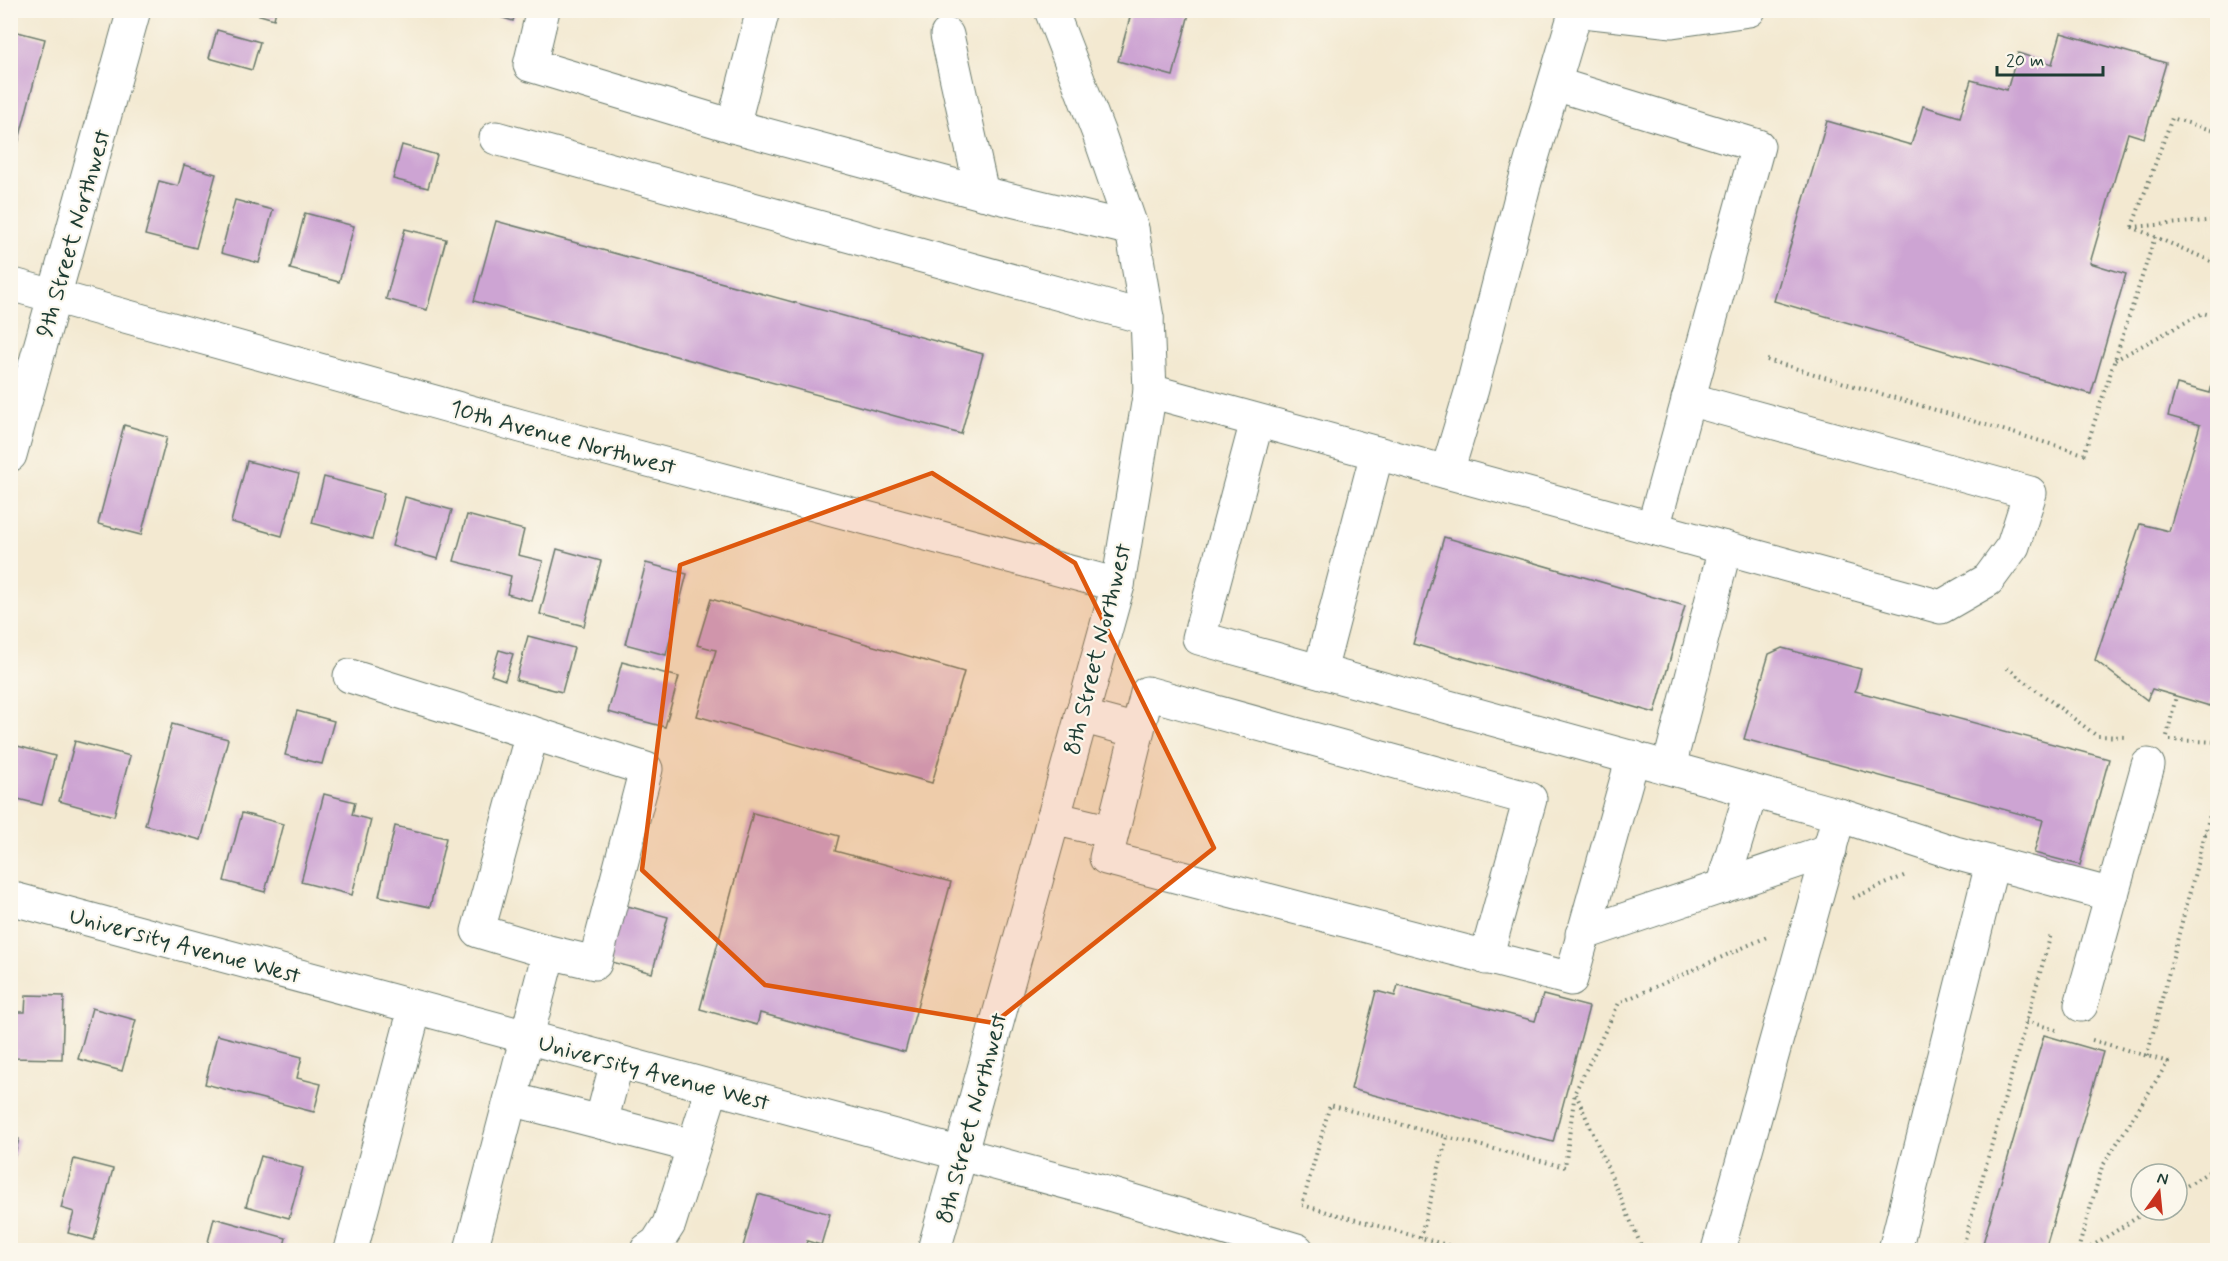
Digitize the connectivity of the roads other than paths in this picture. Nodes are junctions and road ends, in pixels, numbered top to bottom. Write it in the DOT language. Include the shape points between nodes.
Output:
graph roads {
  1 [pos="135,10"];
  2 [pos="543,10"];
  3 [pos="762,10"];
  4 [pos="1051,10"];
  5 [pos="1749,10"];
  6 [pos="1576,11"];
  7 [pos="947,35"];
  8 [pos="1555,84"];
  9 [pos="733,126"];
  10 [pos="496,138"];
  11 [pos="982,193"];
  12 [pos="1132,229"];
  13 [pos="10,284"];
  14 [pos="55,297"];
  15 [pos="1147,318"];
  16 [pos="1150,391"];
  17 [pos="1688,399"];
  18 [pos="1257,420"];
  19 [pos="1377,453"];
  20 [pos="10,455"];
  21 [pos="1447,472"];
  22 [pos="1653,528"];
  23 [pos="1725,548"];
  24 [pos="1118,585"];
  25 [pos="1320,671"];
  26 [pos="351,676"];
  27 [pos="1081,716"];
  28 [pos="1137,731"];
  29 [pos="532,733"];
  30 [pos="2140,751"];
  31 [pos="1633,757"];
  32 [pos="1669,767"];
  33 [pos="1751,792"];
  34 [pos="1839,815"];
  35 [pos="1053,818"];
  36 [pos="1112,832"];
  37 [pos="1830,850"];
  38 [pos="1992,864"];
  39 [pos="1722,887"];
  40 [pos="2112,896"];
  41 [pos="10,898"];
  42 [pos="1582,934"];
  43 [pos="549,952"];
  44 [pos="1485,958"];
  45 [pos="2081,1005"];
  46 [pos="415,1008"];
  47 [pos="527,1038"];
  48 [pos="617,1062"];
  49 [pos="712,1088"];
  50 [pos="511,1099"];
  51 [pos="601,1122"];
  52 [pos="693,1146"];
  53 [pos="960,1154"];
  54 [pos="351,1251"];
  55 [pos="471,1251"];
  56 [pos="647,1251"];
  57 [pos="934,1251"];
  58 [pos="1297,1251"];
  59 [pos="1718,1251"];
  60 [pos="1895,1251"];
  1 -- 14 [label="street, 9th Street Northwest"];
  2 -- 9 [label="street" via="530,65"];
  3 -- 9 [label="street"];
  4 -- 12 [label="street, 8th Street Northwest"];
  5 -- 6 [label="street" via="1672,21"];
  6 -- 8 [label="street"];
  7 -- 11 [label="street"];
  8 -- 17 [label="street" via="1758,146"];
  8 -- 21 [label="street"];
  9 -- 11 [label="street"];
  10 -- 15 [label="street"];
  11 -- 12 [label="street"];
  12 -- 15 [label="street, 8th Street Northwest"];
  13 -- 14 [label="street, 10th Avenue Northwest"];
  14 -- 20 [label="street, 9th Street Northwest"];
  14 -- 24 [label="street, 10th Avenue Northwest"];
  15 -- 16 [label="street, 8th Street Northwest"];
  16 -- 18 [label="street"];
  16 -- 24 [label="street, 8th Street Northwest"];
  17 -- 22 [label="street"];
  17 -- 23 [label="street" via="2030,493 2013,546 1989,580 1941,607"];
  18 -- 19 [label="street"];
  18 -- 25 [label="street" via="1199,638"];
  19 -- 21 [label="street"];
  19 -- 25 [label="street"];
  21 -- 22 [label="street"];
  22 -- 23 [label="street"];
  23 -- 32 [label="street"];
  24 -- 27 [label="street, 8th Street Northwest"];
  25 -- 31 [label="street"];
  26 -- 29 [label="street"];
  27 -- 28 [label="street"];
  27 -- 35 [label="street, 8th Street Northwest"];
  28 -- 36 [label="street"];
  28 -- 44 [label="street" via="1147,693 1530,799"];
  29 -- 43 [label="street" via="478,931"];
  29 -- 43 [label="street" via="646,769 594,963"];
  30 -- 40 [label="street"];
  31 -- 32 [label="street"];
  31 -- 42 [label="street"];
  32 -- 33 [label="street"];
  33 -- 34 [label="street"];
  33 -- 39 [label="street"];
  34 -- 37 [label="street"];
  34 -- 38 [label="street"];
  35 -- 36 [label="street"];
  35 -- 53 [label="street, 8th Street Northwest"];
  36 -- 44 [label="street" via="1106,858"];
  37 -- 39 [label="street"];
  37 -- 59 [label="street"];
  38 -- 40 [label="street"];
  38 -- 60 [label="street"];
  39 -- 42 [label="street"];
  40 -- 45 [label="street"];
  41 -- 46 [label="street, University Avenue West"];
  42 -- 44 [label="street" via="1570,979"];
  43 -- 47 [label="street"];
  46 -- 47 [label="street, University Avenue West"];
  46 -- 54 [label="street"];
  47 -- 48 [label="street, University Avenue West"];
  47 -- 50 [label="street"];
  48 -- 49 [label="street, University Avenue West"];
  48 -- 51 [label="street"];
  49 -- 52 [label="street"];
  49 -- 53 [label="street, University Avenue West"];
  50 -- 51 [label="street"];
  50 -- 55 [label="street"];
  51 -- 52 [label="street"];
  52 -- 56 [label="street" via="669,1224"];
  53 -- 57 [label="street, 8th Street Northwest"];
  53 -- 58 [label="street, University Avenue West"];
}
